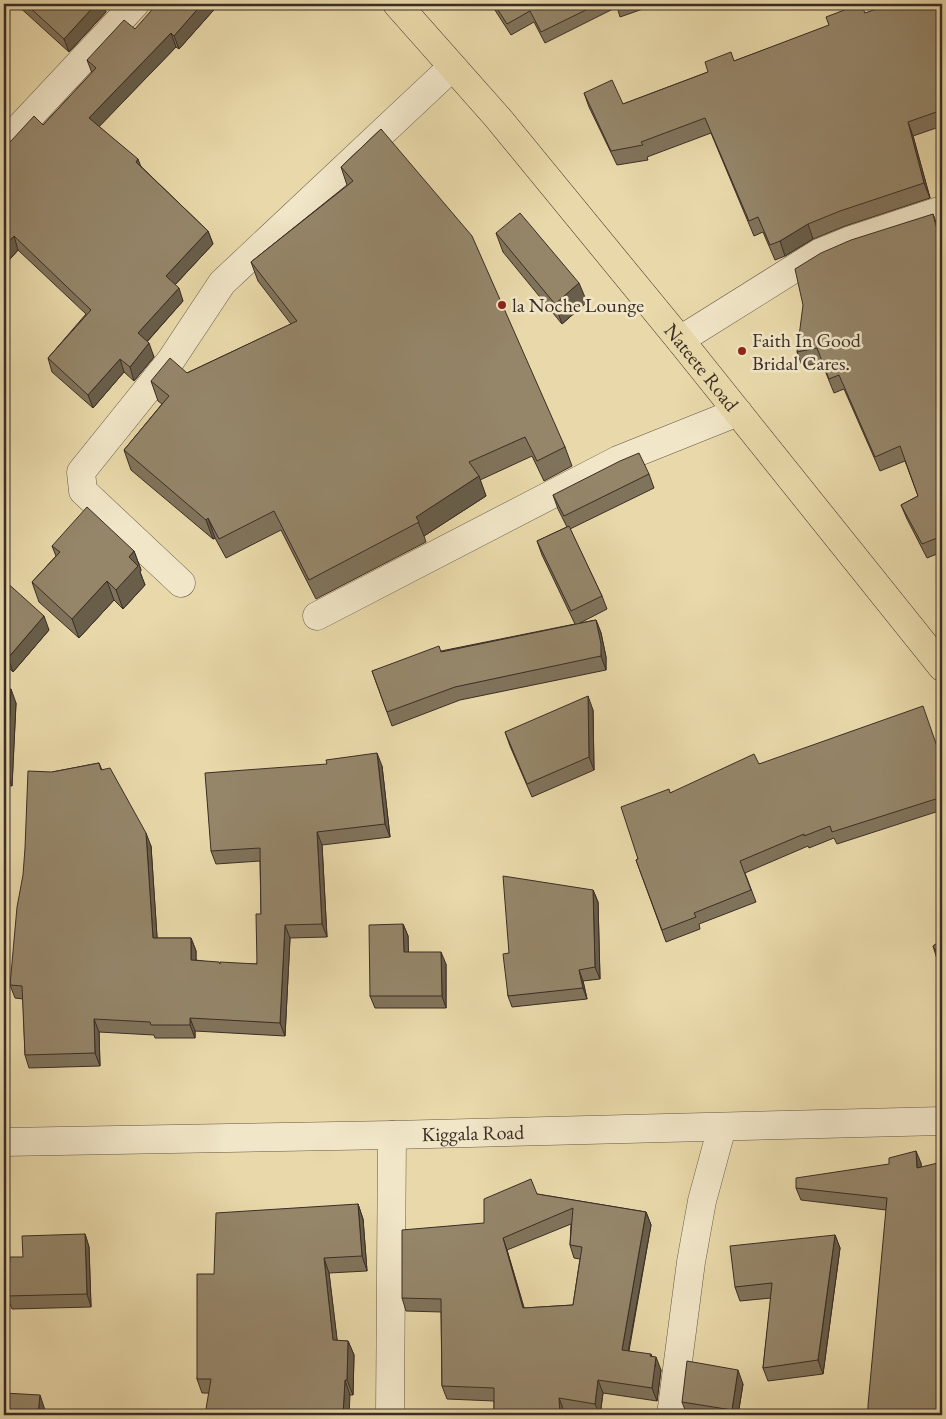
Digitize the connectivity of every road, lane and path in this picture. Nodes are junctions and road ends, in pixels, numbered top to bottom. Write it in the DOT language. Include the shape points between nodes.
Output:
graph roads {
  1 [pos="135,4"];
  2 [pos="399,4"];
  3 [pos="452,66"];
  4 [pos="4,144"];
  5 [pos="942,210"];
  6 [pos="680,340"];
  7 [pos="738,412"];
  8 [pos="181,583"];
  9 [pos="317,616"];
  10 [pos="942,667"];
  11 [pos="942,1121"];
  12 [pos="722,1127"];
  13 [pos="392,1135"];
  14 [pos="4,1142"];
  15 [pos="390,1415"];
  16 [pos="671,1415"];
  1 -- 4 [label="street"];
  2 -- 3 [label="main road, Nateete Road"];
  3 -- 6 [label="main road, Nateete Road"];
  3 -- 8 [label="street" via="222,282 171,360 81,472 83,491"];
  5 -- 6 [label="street" via="819,253"];
  6 -- 7 [label="main road, Nateete Road"];
  7 -- 9 [label="street" via="618,460"];
  7 -- 10 [label="main road, Nateete Road"];
  11 -- 12 [label="street, Kiggala Road"];
  12 -- 13 [label="street, Kiggala Road"];
  12 -- 16 [label="street" via="695,1236"];
  13 -- 14 [label="street, Kiggala Road"];
  13 -- 15 [label="street"];
}
